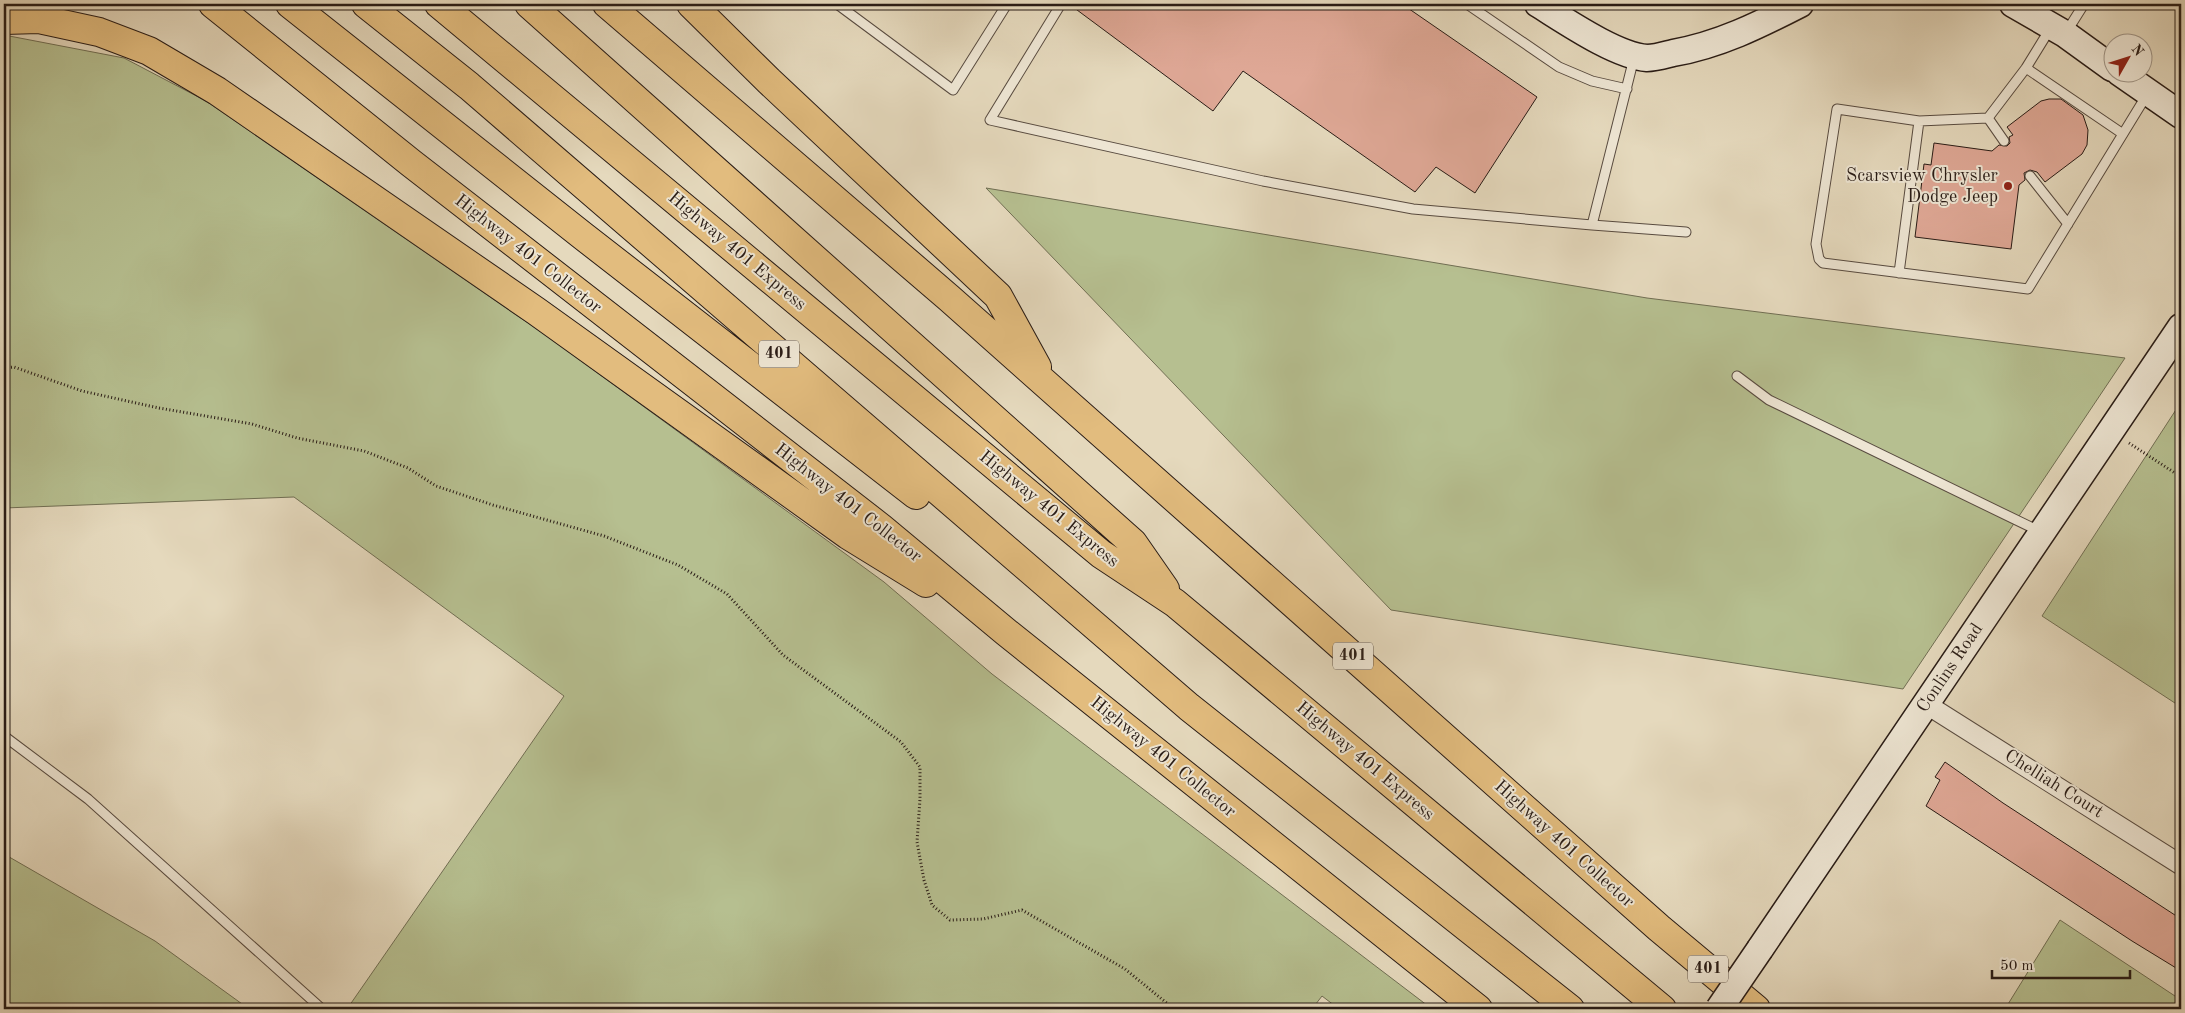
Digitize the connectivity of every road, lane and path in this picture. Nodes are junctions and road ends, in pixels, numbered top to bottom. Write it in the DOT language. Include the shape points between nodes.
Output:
graph roads {
  1 [pos="213,4"];
  2 [pos="290,4"];
  3 [pos="366,4"];
  4 [pos="439,4"];
  5 [pos="529,4"];
  6 [pos="607,4"];
  7 [pos="691,4"];
  8 [pos="836,4"];
  9 [pos="1007,4"];
  10 [pos="1061,4"];
  11 [pos="1468,4"];
  12 [pos="1538,4"];
  13 [pos="1800,4"];
  14 [pos="2013,4"];
  15 [pos="2084,4"];
  16 [pos="4,20"];
  17 [pos="2058,30"];
  18 [pos="1635,55"];
  19 [pos="2102,61"];
  20 [pos="2026,68"];
  21 [pos="2133,82"];
  22 [pos="1627,89"];
  23 [pos="2148,93"];
  24 [pos="2181,115"];
  25 [pos="1988,118"];
  26 [pos="1919,121"];
  27 [pos="2122,134"];
  28 [pos="2004,141"];
  29 [pos="2030,176"];
  30 [pos="2068,224"];
  31 [pos="1592,225"];
  32 [pos="1686,232"];
  33 [pos="1899,273"];
  34 [pos="2181,326"];
  35 [pos="4,368"];
  36 [pos="1737,376"];
  37 [pos="1046,384"];
  38 [pos="2111,432"];
  39 [pos="2181,476"];
  40 [pos="2042,532"];
  41 [pos="1175,603"];
  42 [pos="1006,632"];
  43 [pos="1926,704"];
  44 [pos="1189,707"];
  45 [pos="4,736"];
  46 [pos="2181,865"];
  47 [pos="322,1009"];
  48 [pos="1174,1009"];
  49 [pos="1478,1009"];
  50 [pos="1570,1009"];
  51 [pos="1662,1009"];
  52 [pos="1719,1009"];
  53 [pos="1756,1009"];
  1 -- 42 [label="highway, Highway 401 Collector" via="411,163 880,527"];
  2 -- 44 [label="highway"];
  3 -- 44 [label="highway, 401" via="469,86"];
  4 -- 41 [label="highway, Highway 401 Express" via="1101,554"];
  5 -- 41 [label="highway" via="1133,543"];
  6 -- 37 [label="highway, Highway 401 Collector / 401"];
  7 -- 37 [label="highway" via="998,296"];
  8 -- 9 [label="lane" via="953,90"];
  10 -- 31 [label="lane" via="990,120 1263,181 1413,209"];
  11 -- 22 [label="lane" via="1559,67 1592,81"];
  12 -- 18 [label="street" via="1586,34"];
  13 -- 18 [label="street" via="1702,48 1647,58"];
  14 -- 17 [label="street"];
  15 -- 17 [label="lane"];
  16 -- 42 [label="highway" via="40,18 98,32 149,51 217,91 528,306 848,535"];
  17 -- 19 [label="street"];
  17 -- 20 [label="lane"];
  18 -- 22 [label="lane"];
  20 -- 25 [label="lane"];
  20 -- 27 [label="lane"];
  21 -- 23 [label="street"];
  22 -- 31 [label="lane"];
  23 -- 24 [label="street"];
  23 -- 27 [label="lane"];
  25 -- 26 [label="lane"];
  25 -- 28 [label="lane"];
  26 -- 33 [label="lane"];
  26 -- 33 [label="lane" via="1837,108 1816,244 1823,263"];
  27 -- 30 [label="lane"];
  29 -- 30 [label="lane"];
  30 -- 33 [label="lane" via="2028,289"];
  31 -- 32 [label="lane"];
  34 -- 38 [label="street, Conlins Road"];
  35 -- 48 [label="path" via="14,367 82,391 252,424 297,438 364,451 408,468 436,486 604,536 678,565 727,594 783,655 901,742 920,767 917,842 932,906 950,920 983,919 1022,910 1125,969"];
  36 -- 40 [label="lane" via="1769,400"];
  37 -- 53 [label="highway, Highway 401 Collector / 401" via="1659,928"];
  38 -- 39 [label="path"];
  38 -- 40 [label="street, Conlins Road"];
  40 -- 43 [label="street, Conlins Road"];
  41 -- 51 [label="highway, Highway 401 Express"];
  42 -- 49 [label="highway, Highway 401 Collector"];
  43 -- 46 [label="street, Chelliah Court"];
  43 -- 52 [label="street, Conlins Road, bridge"];
  44 -- 50 [label="highway, 401"];
  45 -- 47 [label="lane" via="88,799"];
}
